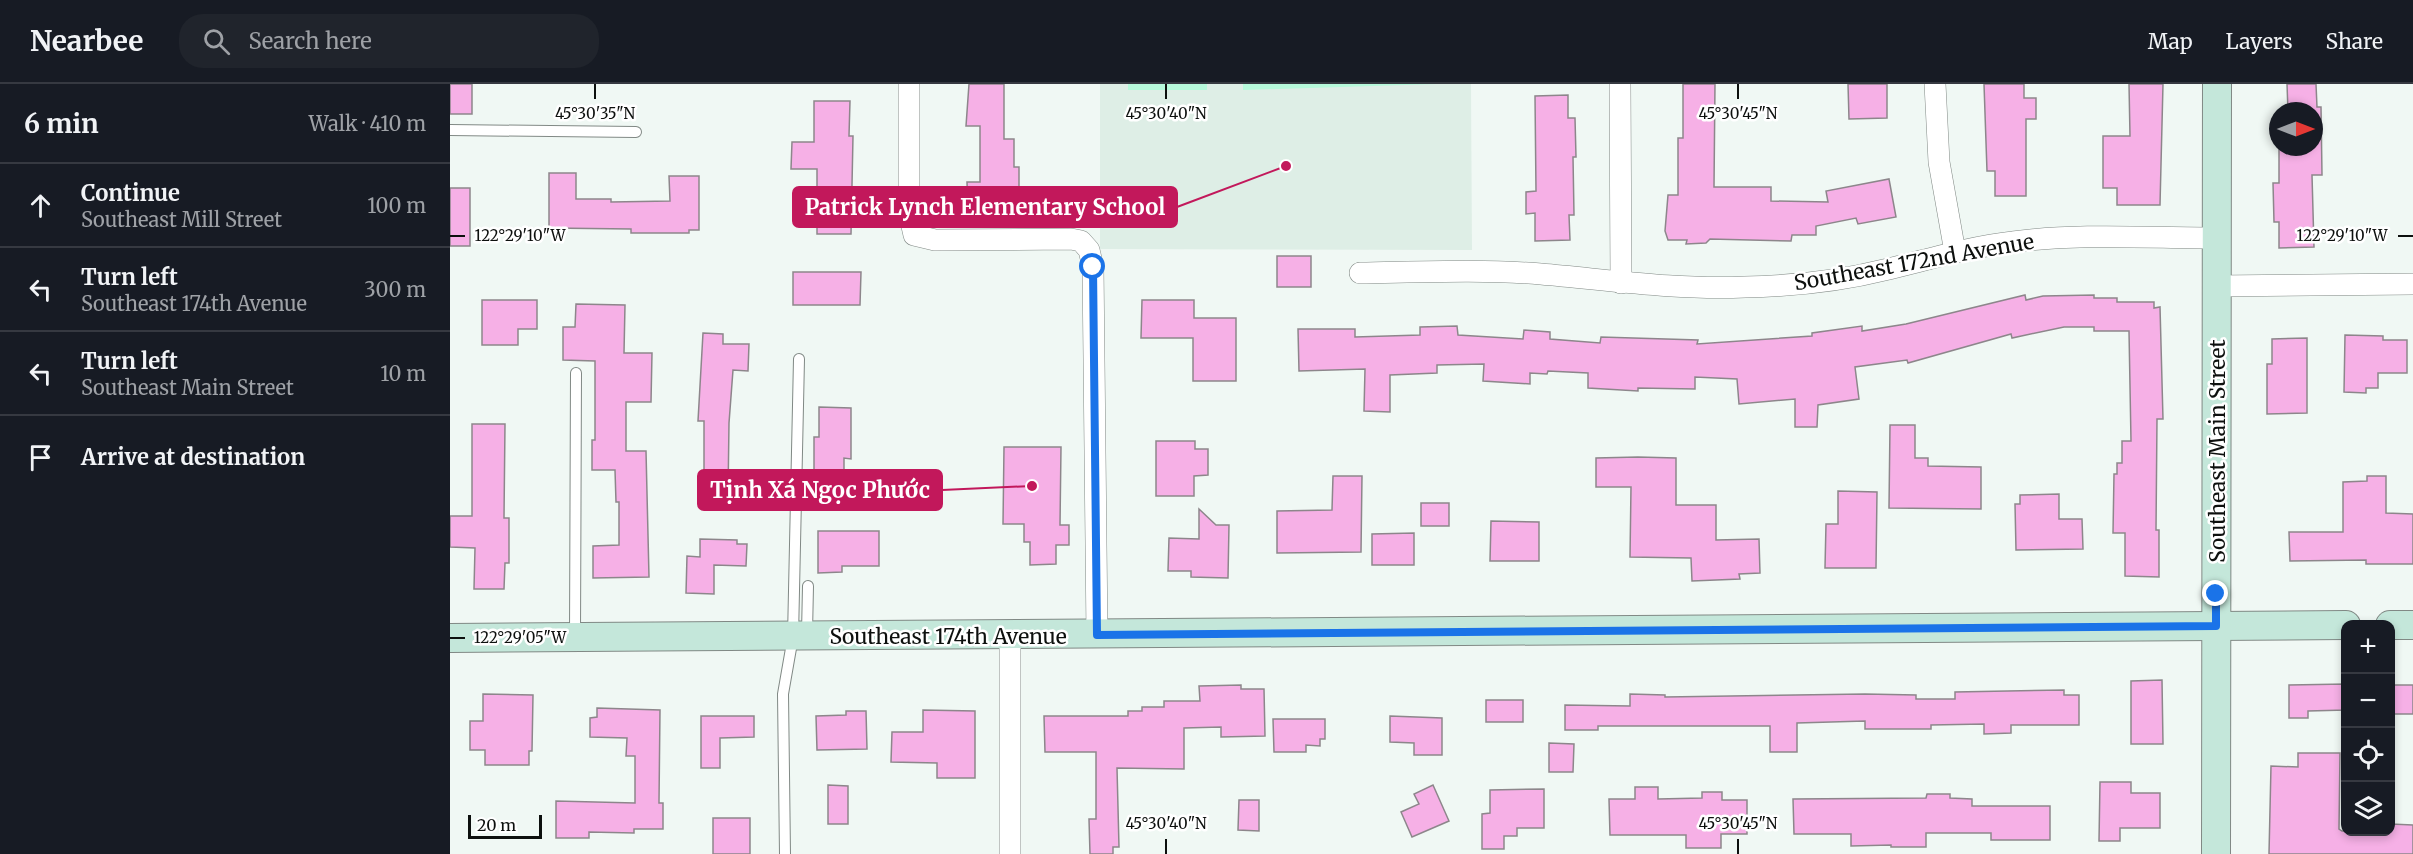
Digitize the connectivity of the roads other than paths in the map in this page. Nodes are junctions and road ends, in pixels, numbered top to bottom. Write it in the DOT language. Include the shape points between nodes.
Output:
graph roads {
  1 [pos="909,84"];
  2 [pos="1620,84"];
  3 [pos="1935,84"];
  4 [pos="2217,84"];
  5 [pos="450,130"];
  6 [pos="636,132"];
  7 [pos="2217,238"];
  8 [pos="1955,252"];
  9 [pos="1360,273"];
  10 [pos="1621,283"];
  11 [pos="2413,284"];
  12 [pos="2217,286"];
  13 [pos="799,359"];
  14 [pos="576,373"];
  15 [pos="808,586"];
  16 [pos="2341,625"];
  17 [pos="2395,625"];
  18 [pos="2413,625"];
  19 [pos="2216,626"];
  20 [pos="1097,635"];
  21 [pos="1010,636"];
  22 [pos="800,637"];
  23 [pos="450,638"];
  24 [pos="575,638"];
  25 [pos="785,854"];
  26 [pos="1011,854"];
  27 [pos="2216,854"];
  1 -- 20 [label="street" via="909,213 914,235 935,240 1071,238 1081,241 1089,250 1095,346"];
  2 -- 10 [label="street"];
  3 -- 8 [label="street" via="1939,162"];
  4 -- 7 [label="street, Southeast Main Street"];
  5 -- 6 [label="lane"];
  7 -- 8 [label="street, Southeast 172nd Avenue" via="2063,238"];
  7 -- 12 [label="street, Southeast Main Street"];
  8 -- 10 [label="street, Southeast 172nd Avenue" via="1881,271 1804,283 1694,288"];
  9 -- 10 [label="street, Southeast 172nd Avenue" via="1475,271"];
  11 -- 12 [label="street"];
  12 -- 19 [label="street, Southeast Main Street"];
  13 -- 22 [label="lane"];
  14 -- 24 [label="lane"];
  15 -- 22 [label="lane"];
  16 -- 19 [label="street, Southeast 174th Avenue"];
  17 -- 18 [label="street"];
  19 -- 20 [label="street, Southeast 174th Avenue"];
  19 -- 27 [label="street, Southeast Main Street"];
  20 -- 21 [label="street, Southeast 174th Avenue"];
  21 -- 22 [label="street, Southeast 174th Avenue"];
  21 -- 26 [label="street"];
  22 -- 24 [label="street, Southeast 174th Avenue"];
  22 -- 25 [label="lane" via="783,694"];
  23 -- 24 [label="street, Southeast 174th Avenue"];
}
